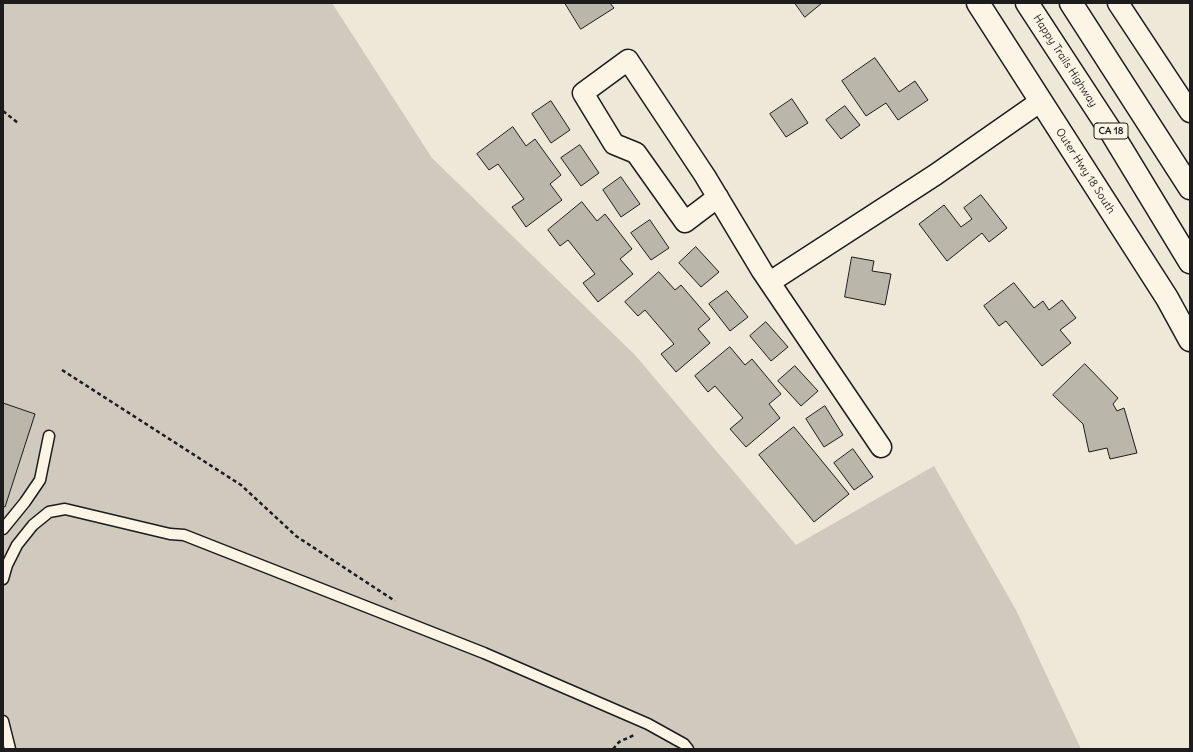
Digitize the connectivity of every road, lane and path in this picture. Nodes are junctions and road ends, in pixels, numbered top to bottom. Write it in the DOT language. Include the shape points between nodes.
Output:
graph roads {
  1 [pos="978,3"];
  2 [pos="1027,3"];
  3 [pos="1071,3"];
  4 [pos="1118,3"];
  5 [pos="1041,101"];
  6 [pos="3,111"];
  7 [pos="1190,112"];
  8 [pos="18,123"];
  9 [pos="1190,188"];
  10 [pos="718,197"];
  11 [pos="1190,262"];
  12 [pos="770,282"];
  13 [pos="1190,340"];
  14 [pos="62,370"];
  15 [pos="49,436"];
  16 [pos="881,447"];
  17 [pos="3,529"];
  18 [pos="3,579"];
  19 [pos="396,602"];
  20 [pos="3,721"];
  21 [pos="656,729"];
  22 [pos="10,749"];
  23 [pos="613,749"];
  24 [pos="688,749"];
  1 -- 5 [label="main road, Outer Hwy 18 South"];
  2 -- 11 [label="main road, Happy Trails Highway / CA 18" via="1110,130"];
  3 -- 9 [label="main road"];
  4 -- 7 [label="street"];
  5 -- 12 [label="street" via="935,175"];
  5 -- 13 [label="main road, Outer Hwy 18 South" via="1167,298"];
  6 -- 8 [label="path"];
  10 -- 10 [label="street" via="628,60 583,93 614,144 636,153 684,222"];
  10 -- 12 [label="street"];
  12 -- 16 [label="street"];
  14 -- 19 [label="path" via="241,485 296,536"];
  15 -- 17 [label="lane" via="40,480"];
  18 -- 21 [label="lane" via="17,545 33,525 49,512 65,509 170,534 184,535 484,653"];
  20 -- 22 [label="lane"];
  21 -- 23 [label="path" via="643,730 619,742"];
  21 -- 24 [label="lane" via="684,744"];
}
